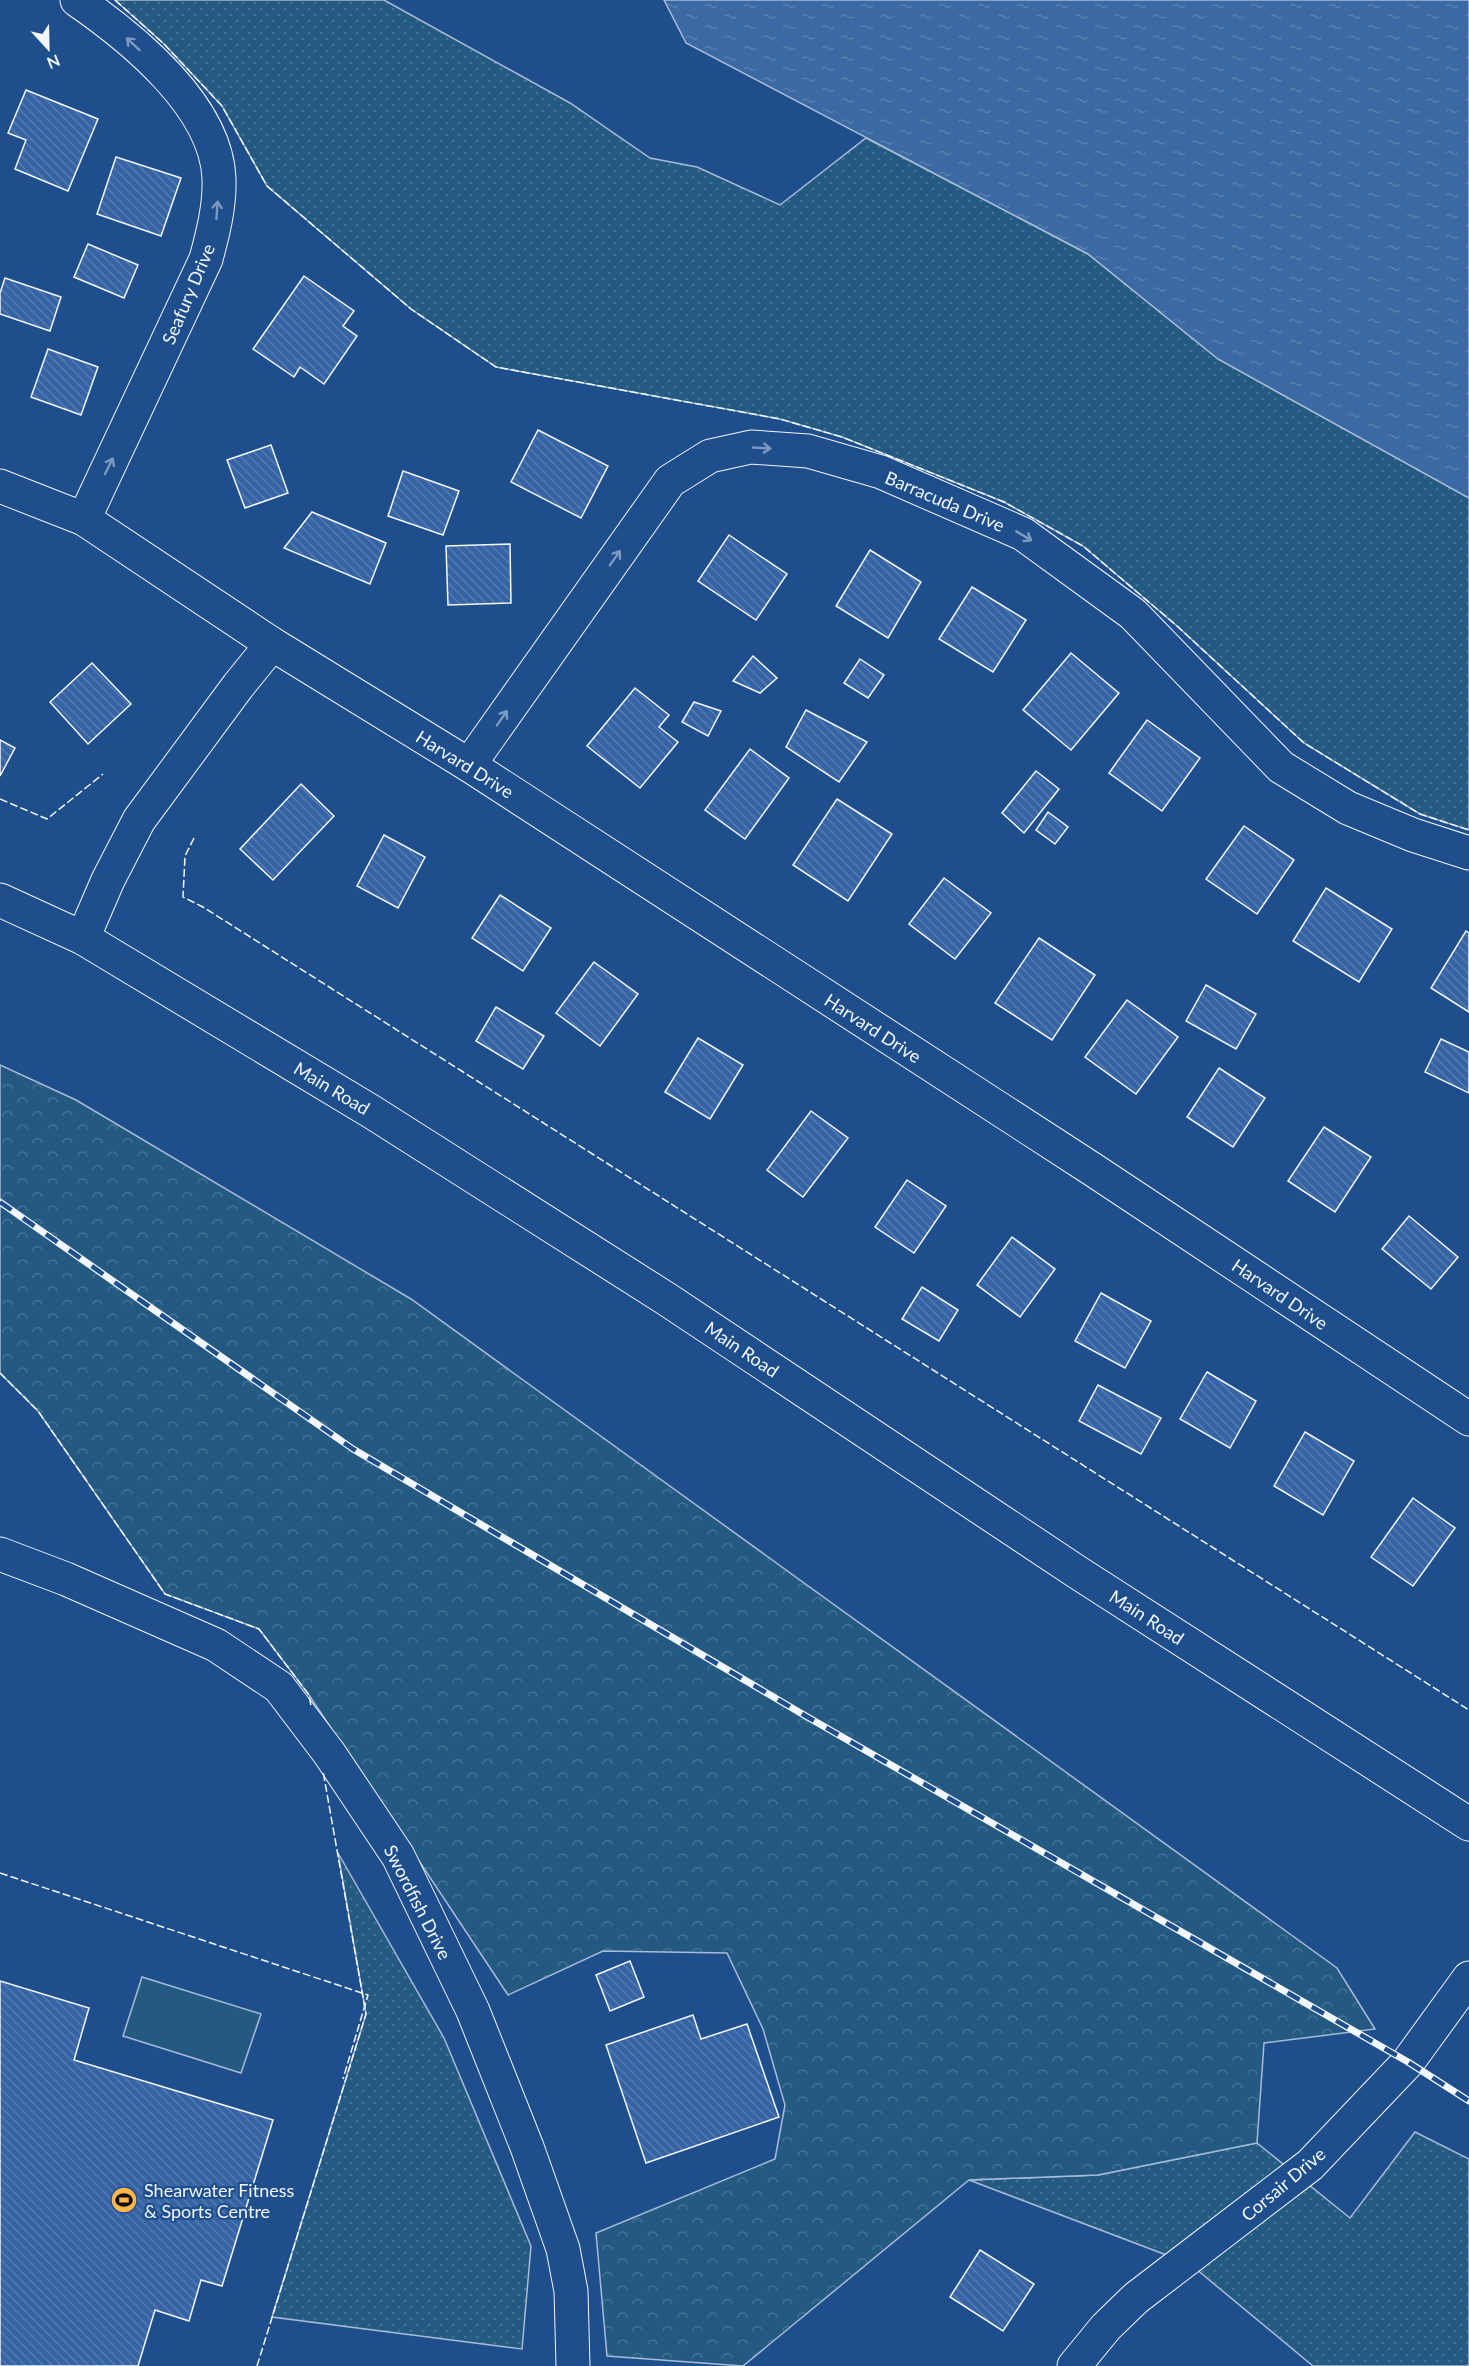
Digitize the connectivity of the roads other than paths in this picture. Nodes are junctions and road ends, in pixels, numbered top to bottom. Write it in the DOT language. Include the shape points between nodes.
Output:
graph roads {
  1 [pos="77,0"];
  2 [pos="0,486"];
  3 [pos="84,519"];
  4 [pos="272,645"];
  5 [pos="469,765"];
  6 [pos="1469,853"];
  7 [pos="0,900"];
  8 [pos="83,938"];
  9 [pos="1469,1419"];
  10 [pos="0,1554"];
  11 [pos="1469,1824"];
  12 [pos="1469,1978"];
  13 [pos="573,2366"];
  14 [pos="1074,2366"];
  3 -- 1 [label="street, Seafury Drive, one-way" via="206,260 216,220 219,177 207,133 181,89 123,35"];
  2 -- 3 [label="street, Harvard Drive"];
  3 -- 4 [label="street, Harvard Drive"];
  4 -- 5 [label="street, Harvard Drive"];
  4 -- 8 [label="street" via="138,820"];
  5 -- 6 [label="street, Barracuda Drive, one-way" via="670,481 710,456 751,447 808,451 881,472 1023,534 1132,614 1281,767 1348,808"];
  5 -- 9 [label="street, Harvard Drive" via="1082,1162"];
  7 -- 8 [label="street, Main Road"];
  8 -- 11 [label="street, Main Road" via="372,1112 665,1298 1077,1572"];
  10 -- 13 [label="street, Swordfish Drive" via="216,1646 279,1687 329,1753 398,1856 482,2032 563,2249 571,2291"];
  12 -- 14 [label="street, Corsair Drive" via="1408,2062 1310,2165 1136,2298"];
}
